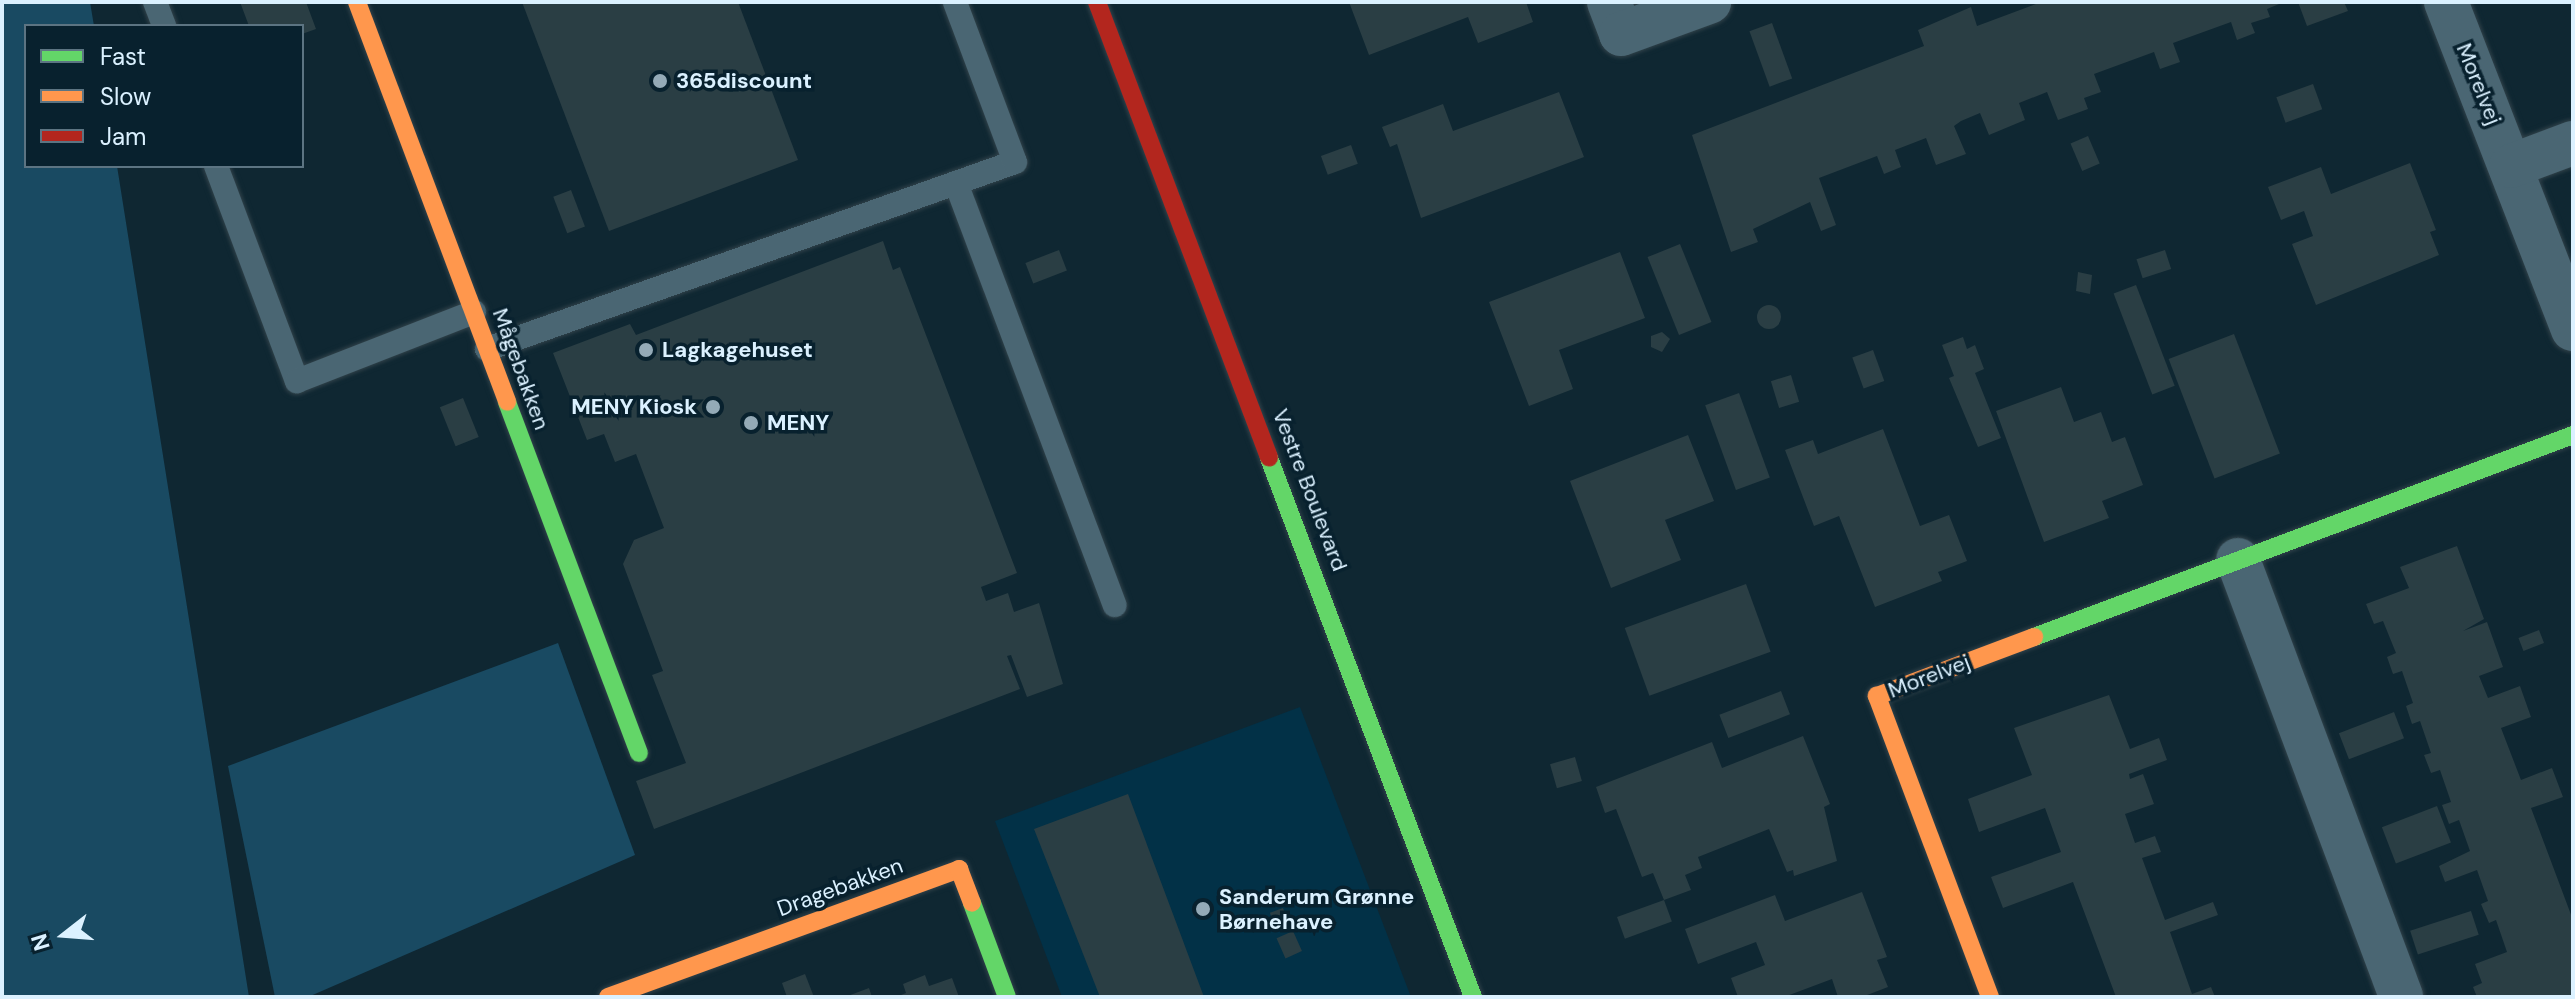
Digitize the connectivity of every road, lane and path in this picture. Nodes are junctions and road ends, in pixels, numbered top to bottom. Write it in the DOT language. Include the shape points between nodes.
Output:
graph roads {
  1 [pos="155,2"];
  2 [pos="357,2"];
  3 [pos="955,2"];
  4 [pos="1097,2"];
  5 [pos="1609,2"];
  6 [pos="1709,2"];
  7 [pos="2446,2"];
  8 [pos="163,24"];
  9 [pos="2573,143"];
  10 [pos="2511,166"];
  11 [pos="217,168"];
  12 [pos="956,183"];
  13 [pos="474,312"];
  14 [pos="2573,329"];
  15 [pos="487,349"];
  16 [pos="2573,435"];
  17 [pos="2238,560"];
  18 [pos="1115,605"];
  19 [pos="639,753"];
  20 [pos="608,997"];
  21 [pos="1007,997"];
  22 [pos="1473,997"];
  23 [pos="1990,997"];
  24 [pos="2401,997"];
  1 -- 8 [label="lane"];
  2 -- 13 [label="street, Mågebakken"];
  3 -- 12 [label="lane" via="1015,162"];
  4 -- 22 [label="street, Vestre Boulevard"];
  5 -- 6 [label="street" via="1621,34"];
  7 -- 10 [label="street, Morelvej"];
  9 -- 10 [label="street"];
  10 -- 14 [label="street, Morelvej"];
  11 -- 13 [label="lane" via="297,381"];
  12 -- 15 [label="lane"];
  12 -- 18 [label="lane"];
  13 -- 15 [label="street, Mågebakken"];
  15 -- 19 [label="street, Mågebakken"];
  16 -- 17 [label="street, Morelvej"];
  17 -- 23 [label="street, Morelvej" via="1877,696"];
  17 -- 24 [label="street"];
  20 -- 21 [label="street, Dragebakken" via="959,869"];
}
